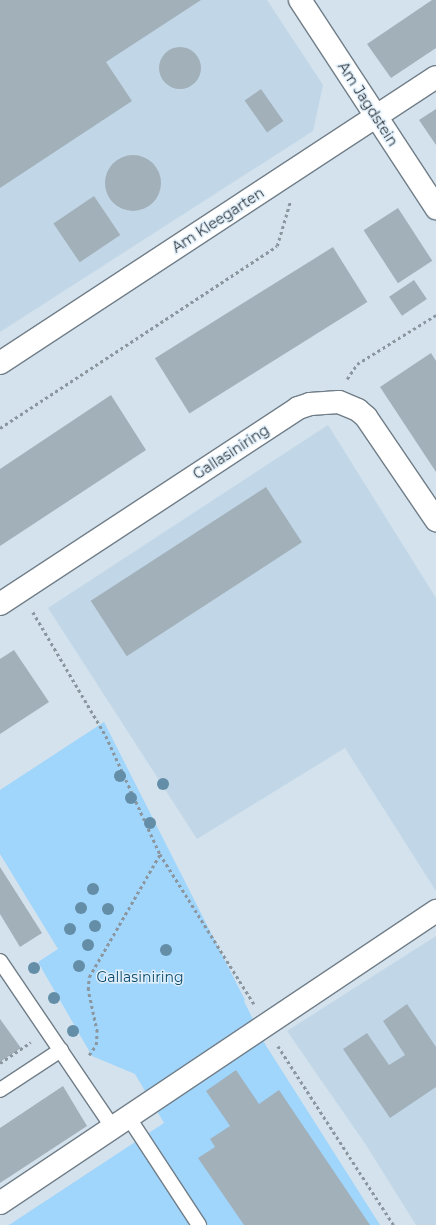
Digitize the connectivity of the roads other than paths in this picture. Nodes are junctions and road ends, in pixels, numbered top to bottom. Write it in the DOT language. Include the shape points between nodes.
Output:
graph roads {
  1 [pos="300,0"];
  2 [pos="436,77"];
  3 [pos="376,116"];
  4 [pos="436,208"];
  5 [pos="0,363"];
  6 [pos="436,520"];
  7 [pos="0,604"];
  8 [pos="436,911"];
  9 [pos="0,961"];
  10 [pos="61,1050"];
  11 [pos="0,1090"];
  12 [pos="121,1123"];
  13 [pos="0,1204"];
  14 [pos="199,1225"];
  1 -- 3 [label="street, Am Jagdstein"];
  2 -- 3 [label="street, Am Kleegarten"];
  3 -- 4 [label="street, Am Jagdstein"];
  3 -- 5 [label="street, Am Kleegarten"];
  6 -- 7 [label="street, Gallasiniring" via="366,416 339,402 310,404 298,408"];
  8 -- 12 [label="street"];
  9 -- 10 [label="lane"];
  10 -- 11 [label="lane"];
  10 -- 12 [label="lane"];
  12 -- 13 [label="street"];
  12 -- 14 [label="lane"];
}
